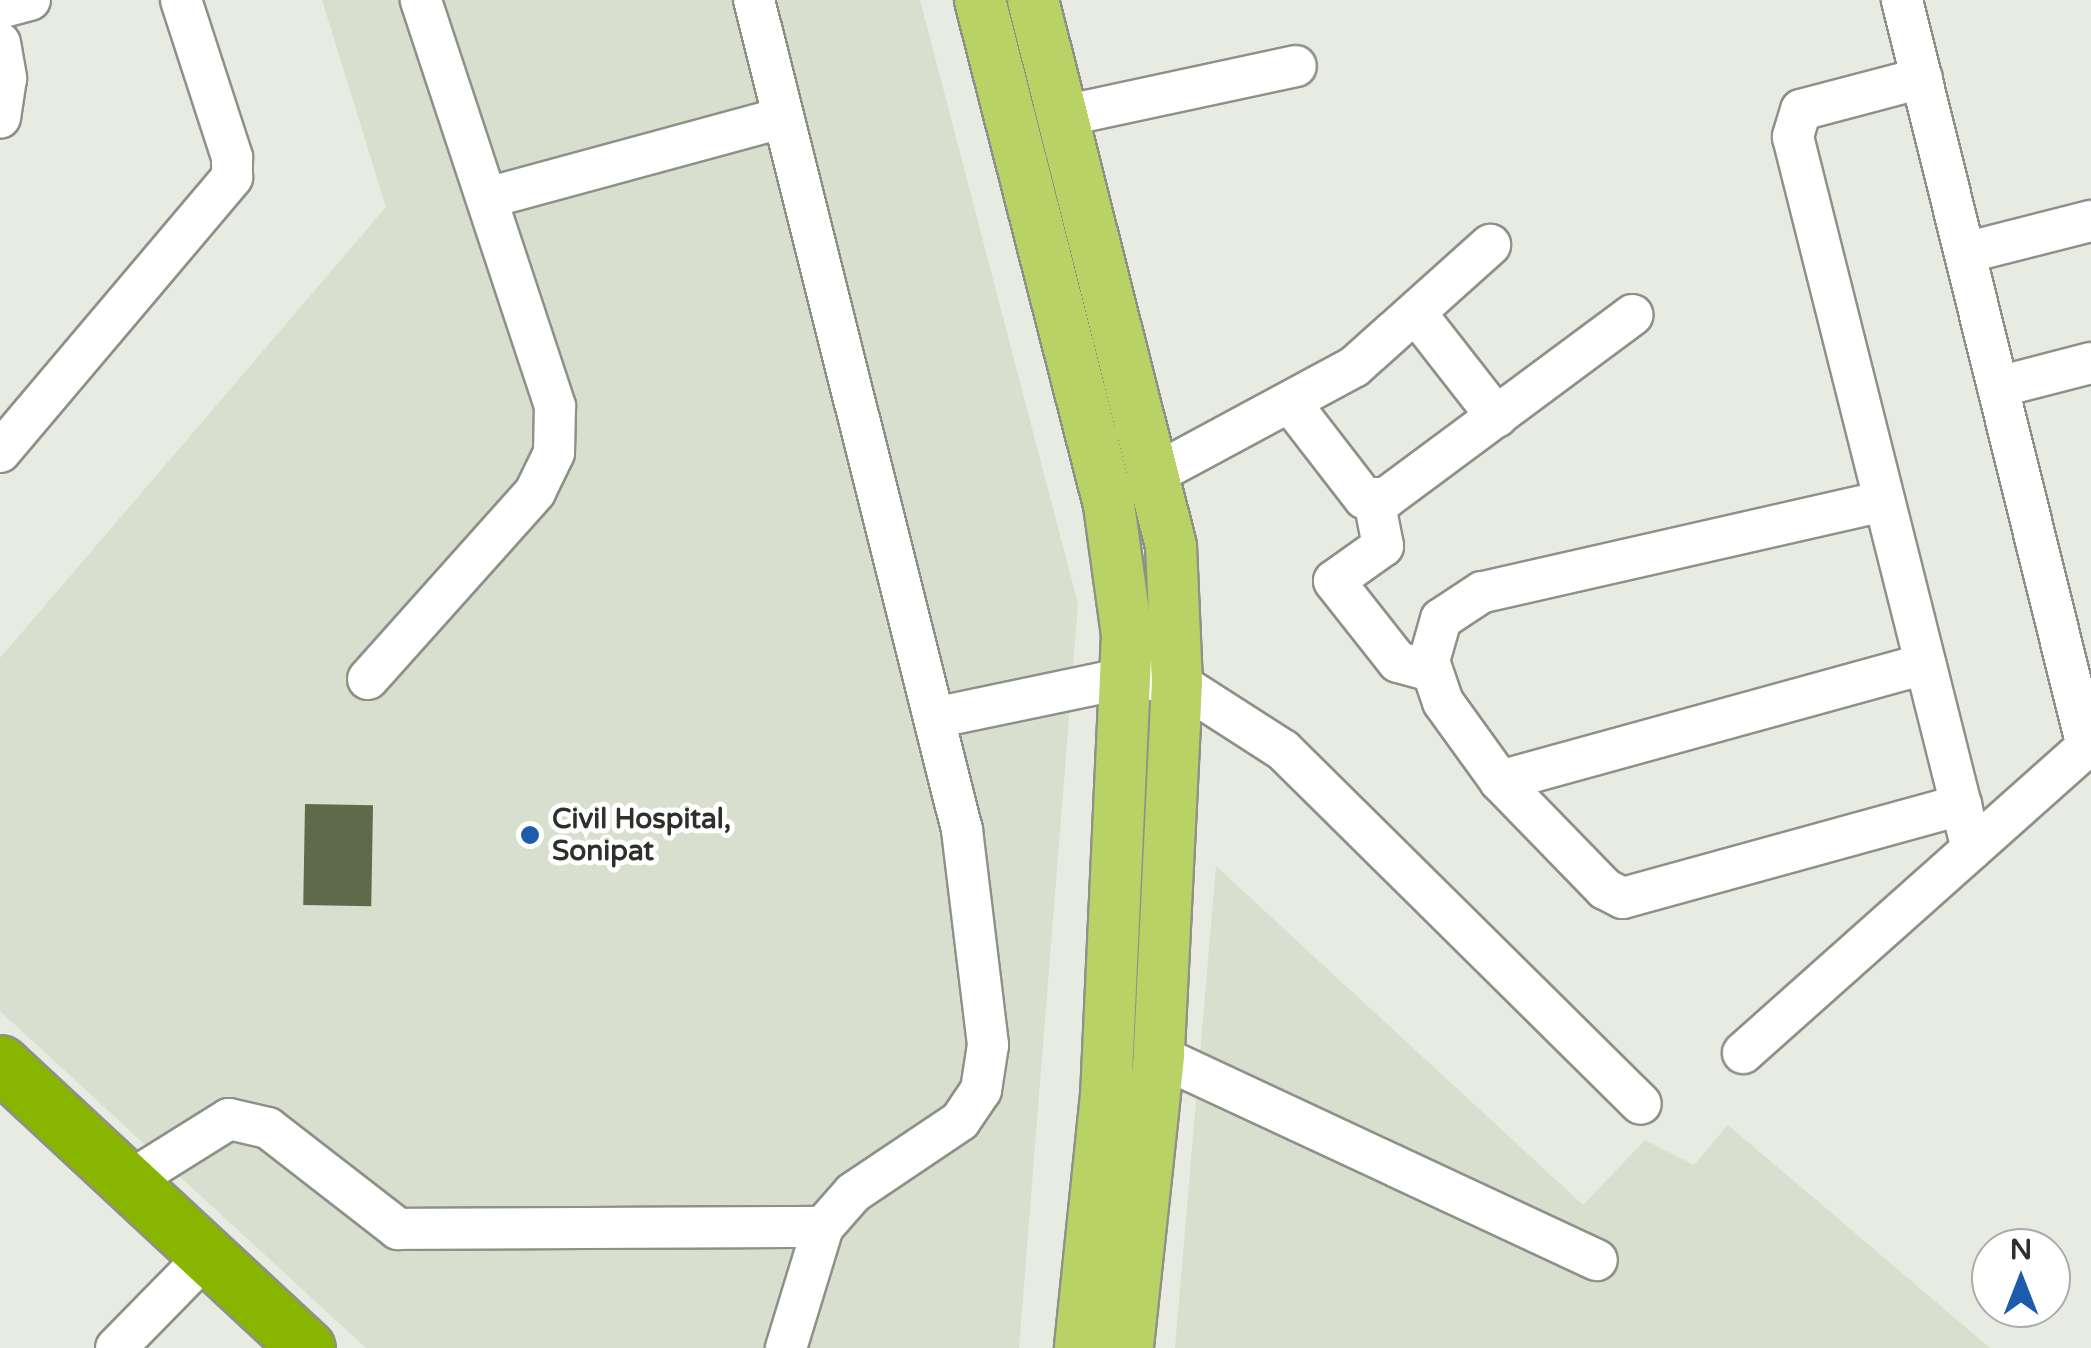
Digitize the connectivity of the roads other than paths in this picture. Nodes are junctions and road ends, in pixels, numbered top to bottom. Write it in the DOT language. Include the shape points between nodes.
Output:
graph roads {
  1 [pos="30,0"];
  2 [pos="181,0"];
  3 [pos="422,0"];
  4 [pos="754,0"];
  5 [pos="980,0"];
  6 [pos="1033,0"];
  7 [pos="1902,0"];
  8 [pos="0,8"];
  9 [pos="0,43"];
  10 [pos="1296,66"];
  11 [pos="1922,78"];
  12 [pos="1064,116"];
  13 [pos="0,118"];
  14 [pos="782,118"];
  15 [pos="486,198"];
  16 [pos="2091,220"];
  17 [pos="1490,246"];
  18 [pos="1965,253"];
  19 [pos="1632,315"];
  20 [pos="1418,316"];
  21 [pos="2091,363"];
  22 [pos="1998,387"];
  23 [pos="1292,405"];
  24 [pos="1497,417"];
  25 [pos="0,452"];
  26 [pos="1155,474"];
  27 [pos="1374,500"];
  28 [pos="1884,501"];
  29 [pos="1925,664"];
  30 [pos="1432,671"];
  31 [pos="1125,678"];
  32 [pos="368,679"];
  33 [pos="1177,682"];
  34 [pos="934,718"];
  35 [pos="2089,745"];
  36 [pos="1500,780"];
  37 [pos="1962,805"];
  38 [pos="1972,849"];
  39 [pos="1743,1053"];
  40 [pos="1160,1056"];
  41 [pos="0,1063"];
  42 [pos="1641,1104"];
  43 [pos="128,1182"];
  44 [pos="823,1227"];
  45 [pos="207,1255"];
  46 [pos="1597,1260"];
  47 [pos="116,1348"];
  48 [pos="307,1348"];
  49 [pos="786,1348"];
  50 [pos="1080,1348"];
  51 [pos="1128,1348"];
  1 -- 8 [label="street"];
  2 -- 25 [label="street" via="232,157 232,177"];
  3 -- 15 [label="street"];
  4 -- 14 [label="street"];
  5 -- 31 [label="main road" via="1110,506"];
  6 -- 12 [label="main road"];
  7 -- 11 [label="street"];
  9 -- 13 [label="street"];
  10 -- 12 [label="street"];
  11 -- 18 [label="street"];
  11 -- 28 [label="street" via="1801,110 1793,123"];
  12 -- 26 [label="main road"];
  14 -- 15 [label="street"];
  14 -- 34 [label="street"];
  15 -- 32 [label="street" via="555,406 554,453 534,492"];
  16 -- 18 [label="street"];
  17 -- 20 [label="street"];
  18 -- 22 [label="street"];
  19 -- 24 [label="street"];
  20 -- 23 [label="street"];
  20 -- 24 [label="street"];
  21 -- 22 [label="street"];
  22 -- 35 [label="street"];
  23 -- 26 [label="street"];
  23 -- 27 [label="street" via="1364,498"];
  24 -- 27 [label="street"];
  26 -- 33 [label="main road" via="1171,546"];
  27 -- 30 [label="street" via="1382,546 1334,581 1398,662"];
  28 -- 29 [label="street"];
  28 -- 30 [label="street" via="1482,592 1442,619"];
  29 -- 36 [label="street"];
  29 -- 37 [label="street"];
  30 -- 36 [label="street" via="1443,702"];
  31 -- 33 [label="street"];
  31 -- 34 [label="street"];
  31 -- 50 [label="main road" via="1106,1094"];
  33 -- 40 [label="main road"];
  33 -- 42 [label="street" via="1283,750"];
  34 -- 44 [label="street" via="962,830 988,1044 981,1090 960,1121 853,1192"];
  35 -- 38 [label="street"];
  36 -- 37 [label="street" via="1605,889 1624,898"];
  37 -- 38 [label="street"];
  38 -- 39 [label="street"];
  40 -- 46 [label="street"];
  40 -- 51 [label="main road"];
  41 -- 43 [label="highway"];
  43 -- 44 [label="street" via="229,1119 268,1128 398,1229"];
  43 -- 45 [label="highway"];
  44 -- 49 [label="street"];
  45 -- 47 [label="street"];
  45 -- 48 [label="highway"];
}
